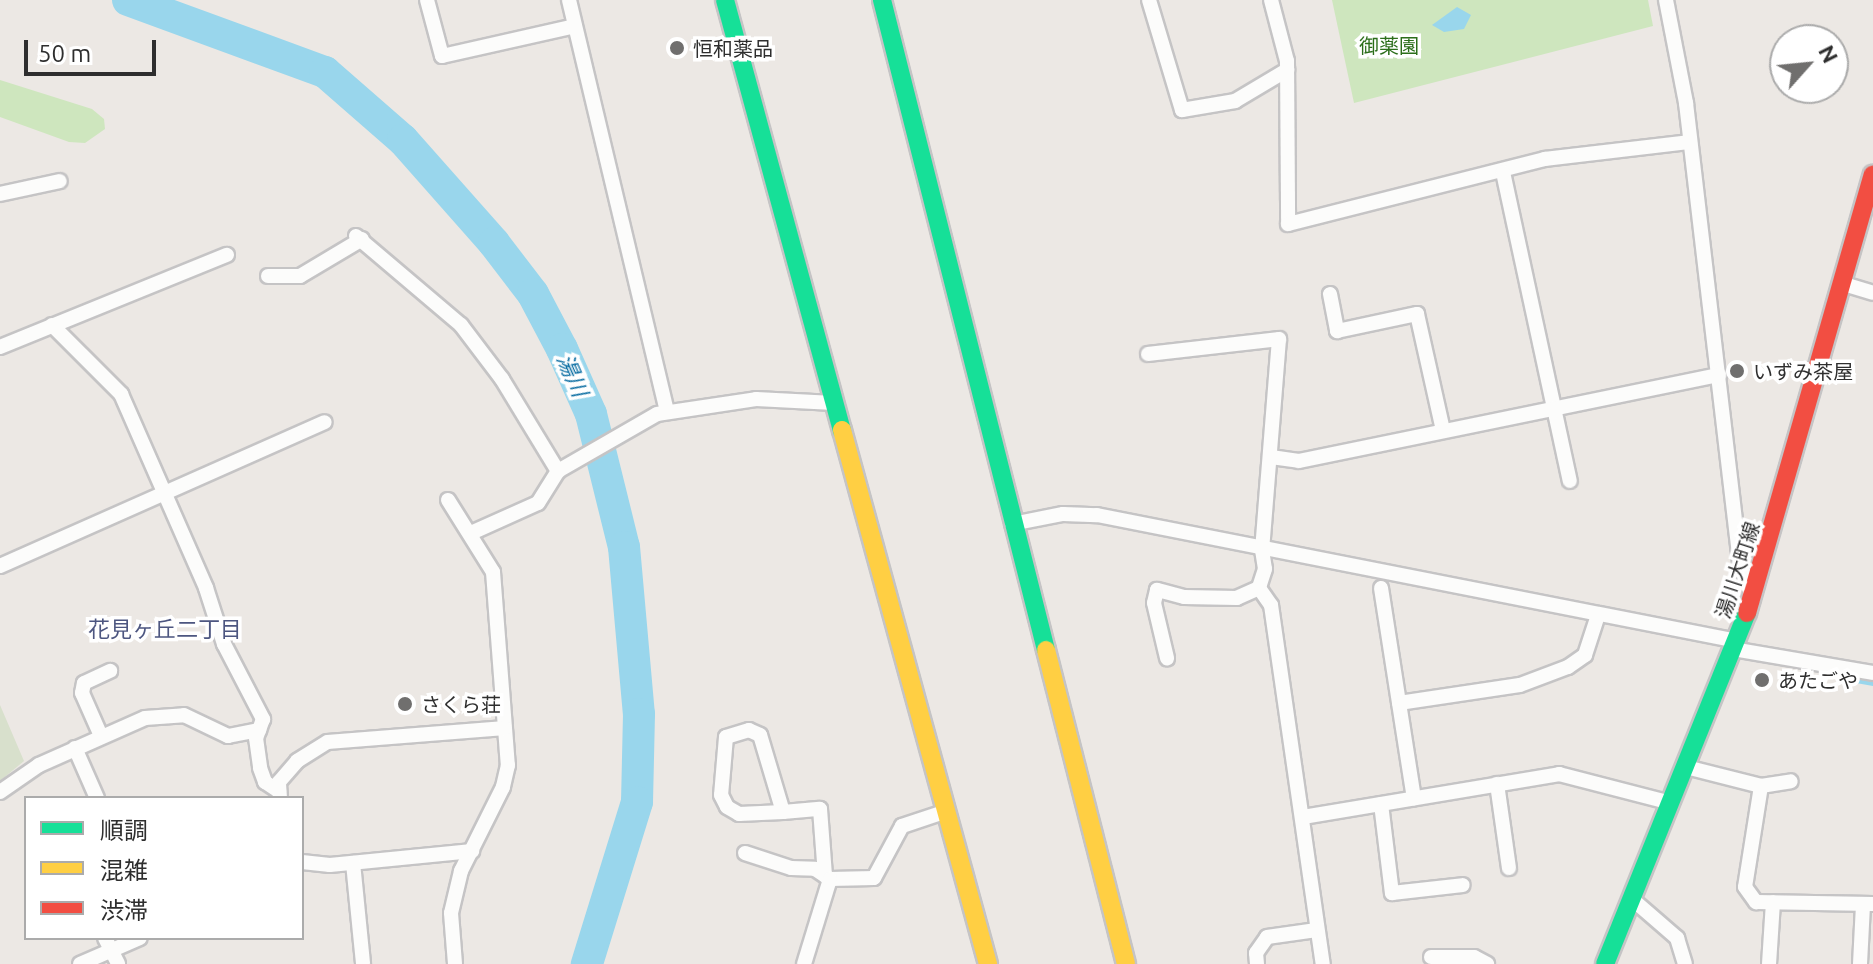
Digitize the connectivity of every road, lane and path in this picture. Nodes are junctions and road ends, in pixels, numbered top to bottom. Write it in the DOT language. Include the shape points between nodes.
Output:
graph roads {
  1 [pos="427,0"];
  2 [pos="569,0"];
  3 [pos="725,0"];
  4 [pos="882,0"];
  5 [pos="1149,0"];
  6 [pos="1271,0"];
  7 [pos="1666,0"];
  8 [pos="575,26"];
  9 [pos="1287,70"];
  10 [pos="1690,142"];
  11 [pos="1503,172"];
  12 [pos="1873,175"];
  13 [pos="60,181"];
  14 [pos="0,194"];
  15 [pos="227,255"];
  16 [pos="268,276"];
  17 [pos="1844,284"];
  18 [pos="1873,293"];
  19 [pos="1330,294"];
  20 [pos="52,325"];
  21 [pos="0,347"];
  22 [pos="1148,354"];
  23 [pos="1719,375"];
  24 [pos="834,403"];
  25 [pos="1557,407"];
  26 [pos="662,412"];
  27 [pos="325,422"];
  28 [pos="1443,430"];
  29 [pos="1271,457"];
  30 [pos="558,471"];
  31 [pos="1570,481"];
  32 [pos="165,496"];
  33 [pos="448,500"];
  34 [pos="1012,524"];
  35 [pos="471,533"];
  36 [pos="1262,550"];
  37 [pos="0,566"];
  38 [pos="1259,588"];
  39 [pos="1381,588"];
  40 [pos="1753,599"];
  41 [pos="1598,615"];
  42 [pos="1735,645"];
  43 [pos="1167,658"];
  44 [pos="110,671"];
  45 [pos="1873,673"];
  46 [pos="1399,703"];
  47 [pos="504,728"];
  48 [pos="259,730"];
  49 [pos="101,736"];
  50 [pos="75,748"];
  51 [pos="1686,767"];
  52 [pos="1791,781"];
  53 [pos="1497,784"];
  54 [pos="1761,786"];
  55 [pos="0,792"];
  56 [pos="279,794"];
  57 [pos="96,796"];
  58 [pos="1414,798"];
  59 [pos="1671,803"];
  60 [pos="1381,804"];
  61 [pos="947,811"];
  62 [pos="783,812"];
  63 [pos="1303,817"];
  64 [pos="472,851"];
  65 [pos="745,853"];
  66 [pos="353,863"];
  67 [pos="304,864"];
  68 [pos="1509,868"];
  69 [pos="827,877"];
  70 [pos="1463,885"];
  71 [pos="1632,899"];
  72 [pos="1773,902"];
  73 [pos="1868,904"];
  74 [pos="1317,930"];
  75 [pos="136,940"];
  76 [pos="111,951"];
  77 [pos="1431,957"];
  78 [pos="80,964"];
  79 [pos="363,964"];
  80 [pos="455,964"];
  81 [pos="804,964"];
  82 [pos="988,964"];
  83 [pos="1126,964"];
  84 [pos="1257,964"];
  85 [pos="1323,964"];
  86 [pos="1487,964"];
  87 [pos="1605,964"];
  88 [pos="1685,964"];
  89 [pos="1769,964"];
  90 [pos="1860,964"];
  1 -- 8 [label="street" via="442,56"];
  2 -- 8 [label="street"];
  3 -- 24 [label="street"];
  4 -- 34 [label="street"];
  5 -- 9 [label="street" via="1182,110 1235,101"];
  6 -- 9 [label="street"];
  7 -- 10 [label="street"];
  8 -- 26 [label="street"];
  9 -- 11 [label="street" via="1288,224"];
  10 -- 11 [label="street" via="1566,156"];
  10 -- 23 [label="street"];
  11 -- 25 [label="street"];
  12 -- 17 [label="street, 湯川大町線"];
  13 -- 14 [label="street"];
  15 -- 20 [label="street"];
  16 -- 30 [label="street" via="300,276 359,237 461,325 502,379"];
  17 -- 18 [label="street"];
  17 -- 40 [label="street, 湯川大町線"];
  19 -- 28 [label="street" via="1337,331 1417,314"];
  20 -- 21 [label="street"];
  20 -- 32 [label="street" via="118,389"];
  22 -- 29 [label="street" via="1279,339"];
  23 -- 25 [label="street"];
  23 -- 40 [label="street" via="1740,562"];
  24 -- 26 [label="street" via="756,399"];
  24 -- 61 [label="street"];
  25 -- 28 [label="street"];
  25 -- 31 [label="street"];
  26 -- 30 [label="street"];
  27 -- 32 [label="street"];
  28 -- 29 [label="street" via="1299,461"];
  29 -- 36 [label="street"];
  30 -- 35 [label="street" via="538,503"];
  32 -- 37 [label="street"];
  32 -- 48 [label="street" via="224,644 263,719"];
  33 -- 35 [label="street"];
  34 -- 36 [label="street" via="1080,513"];
  34 -- 83 [label="street"];
  35 -- 47 [label="street" via="493,572"];
  36 -- 38 [label="street" via="1265,569"];
  36 -- 41 [label="street"];
  38 -- 43 [label="street" via="1237,598 1184,597 1157,590 1154,603"];
  38 -- 63 [label="street" via="1271,605"];
  39 -- 46 [label="street"];
  40 -- 42 [label="street, 湯川大町線"];
  41 -- 42 [label="street"];
  41 -- 46 [label="street" via="1585,655 1568,667 1520,685"];
  42 -- 45 [label="street"];
  42 -- 51 [label="street, 湯川大町線"];
  44 -- 49 [label="street" via="84,683 82,693"];
  46 -- 58 [label="street"];
  47 -- 56 [label="street" via="328,742 297,761 279,782"];
  47 -- 64 [label="street" via="508,765 503,787"];
  48 -- 49 [label="street" via="228,736 167,713"];
  48 -- 56 [label="street" via="260,768 265,782"];
  49 -- 50 [label="street"];
  50 -- 55 [label="street"];
  50 -- 57 [label="street"];
  51 -- 54 [label="street"];
  51 -- 59 [label="street, 湯川大町線"];
  52 -- 54 [label="street"];
  53 -- 58 [label="street"];
  53 -- 59 [label="street" via="1559,774"];
  53 -- 68 [label="street"];
  54 -- 72 [label="street" via="1745,887 1756,902"];
  58 -- 60 [label="street"];
  59 -- 71 [label="street, 湯川大町線"];
  60 -- 63 [label="street"];
  60 -- 70 [label="street" via="1392,893"];
  61 -- 69 [label="street" via="902,826 874,878"];
  61 -- 82 [label="street"];
  62 -- 62 [label="street" via="739,814 727,807 721,795 726,737 749,730 760,735"];
  62 -- 69 [label="street" via="820,809"];
  63 -- 74 [label="street"];
  64 -- 66 [label="street"];
  64 -- 80 [label="street" via="461,871 451,913"];
  65 -- 69 [label="street"];
  66 -- 67 [label="street"];
  66 -- 79 [label="street"];
  69 -- 81 [label="street"];
  71 -- 87 [label="street, 湯川大町線"];
  71 -- 88 [label="street" via="1677,938"];
  72 -- 73 [label="street"];
  72 -- 89 [label="street"];
  73 -- 90 [label="street"];
  74 -- 84 [label="street" via="1267,937 1256,953"];
  74 -- 85 [label="street"];
  75 -- 76 [label="street"];
  76 -- 78 [label="street"];
  77 -- 86 [label="street" via="1474,957"];
}
